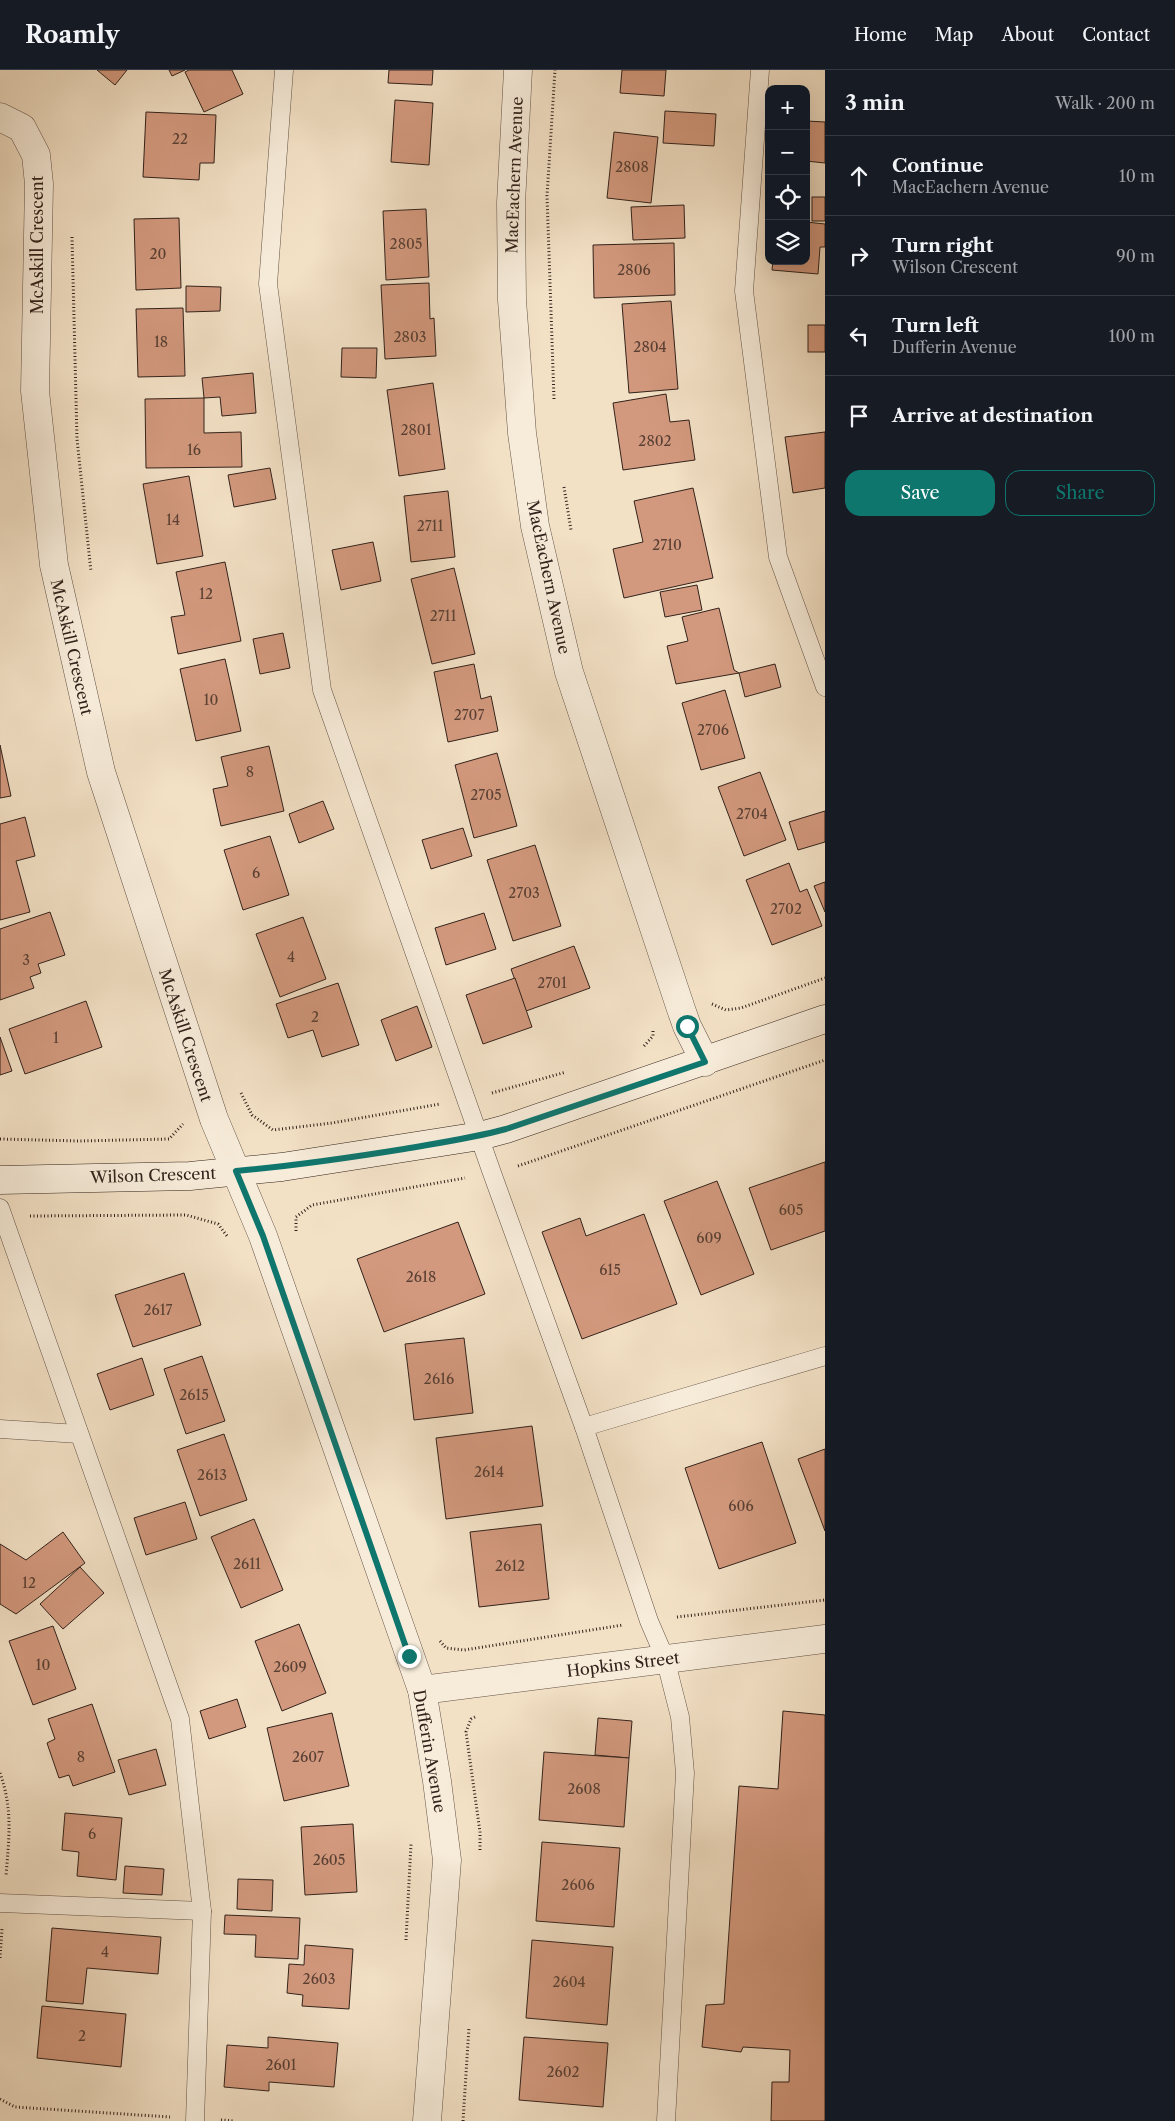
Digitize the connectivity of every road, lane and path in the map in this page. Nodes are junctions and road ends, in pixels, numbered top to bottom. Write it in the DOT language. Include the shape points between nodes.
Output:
graph roads {
  1 [pos="284,70"];
  2 [pos="518,70"];
  3 [pos="555,70"];
  4 [pos="760,70"];
  5 [pos="0,117"];
  6 [pos="554,400"];
  7 [pos="564,486"];
  8 [pos="571,532"];
  9 [pos="825,687"];
  10 [pos="825,978"];
  11 [pos="707,999"];
  12 [pos="825,1019"];
  13 [pos="825,1060"];
  14 [pos="705,1062"];
  15 [pos="480,1136"];
  16 [pos="236,1171"];
  17 [pos="492,1173"];
  18 [pos="0,1180"];
  19 [pos="2,1212"];
  20 [pos="228,1237"];
  21 [pos="296,1237"];
  22 [pos="825,1356"];
  23 [pos="584,1428"];
  24 [pos="0,1429"];
  25 [pos="80,1434"];
  26 [pos="825,1600"];
  27 [pos="649,1620"];
  28 [pos="437,1637"];
  29 [pos="825,1639"];
  30 [pos="664,1658"];
  31 [pos="422,1690"];
  32 [pos="478,1716"];
  33 [pos="0,1773"];
  34 [pos="411,1843"];
  35 [pos="480,1858"];
  36 [pos="2,1903"];
  37 [pos="202,1911"];
  38 [pos="406,1943"];
  39 [pos="0,1958"];
  40 [pos="469,2021"];
  41 [pos="0,2099"];
  42 [pos="195,2120"];
  43 [pos="234,2121"];
  44 [pos="427,2121"];
  45 [pos="463,2121"];
  46 [pos="666,2121"];
  1 -- 15 [label="lane" via="268,284 322,690"];
  2 -- 14 [label="street, MacEachern Avenue" via="511,203 512,300 522,433 535,526 570,672 681,1009"];
  3 -- 6 [label="path" via="547,196"];
  4 -- 9 [label="lane" via="744,291 778,557"];
  5 -- 16 [label="street, McAskill Crescent" via="22,128 36,156 39,184 35,391 54,565 62,602 101,772 214,1119"];
  7 -- 8 [label="path"];
  10 -- 11 [label="path" via="741,1008 726,1010"];
  12 -- 14 [label="street, Wilson Crescent"];
  13 -- 17 [label="path" via="533,1162"];
  14 -- 15 [label="street, Wilson Crescent"];
  15 -- 16 [label="street, Wilson Crescent" via="282,1167"];
  15 -- 17 [label="lane"];
  16 -- 18 [label="street, Wilson Crescent" via="190,1176"];
  16 -- 31 [label="street, Dufferin Avenue" via="263,1236"];
  17 -- 21 [label="path" via="312,1206 296,1216"];
  17 -- 23 [label="lane"];
  19 -- 20 [label="path" via="186,1214 218,1224"];
  19 -- 25 [label="lane"];
  22 -- 23 [label="lane"];
  23 -- 27 [label="lane"];
  24 -- 25 [label="lane"];
  25 -- 37 [label="lane" via="180,1718"];
  26 -- 27 [label="path"];
  27 -- 28 [label="path" via="464,1650 446,1648"];
  27 -- 30 [label="lane"];
  29 -- 30 [label="street, Hopkins Street"];
  30 -- 31 [label="street, Hopkins Street"];
  30 -- 46 [label="lane" via="680,1717 684,1773"];
  31 -- 44 [label="street, Dufferin Avenue" via="447,1860"];
  32 -- 35 [label="path" via="471,1719 466,1732 480,1832"];
  33 -- 36 [label="path" via="7,1792 10,1823"];
  34 -- 38 [label="path"];
  36 -- 37 [label="lane"];
  36 -- 39 [label="path"];
  37 -- 42 [label="lane"];
  40 -- 45 [label="path"];
  41 -- 42 [label="path" via="15,2107"];
  42 -- 43 [label="path"];
}
